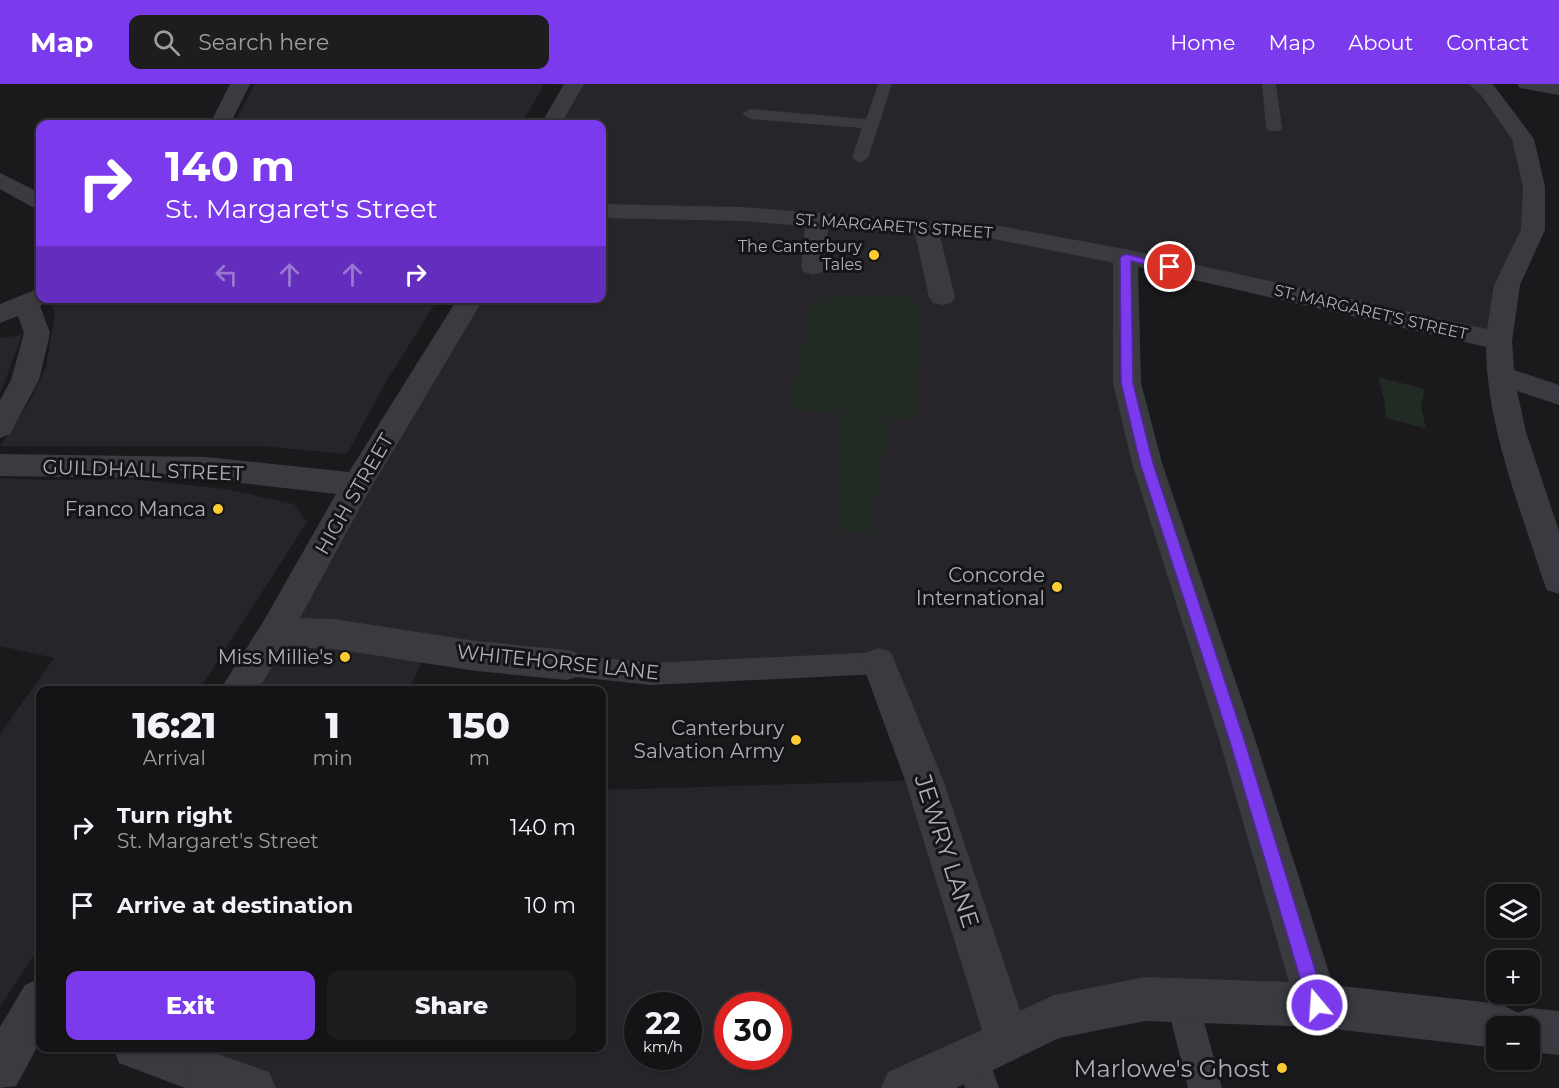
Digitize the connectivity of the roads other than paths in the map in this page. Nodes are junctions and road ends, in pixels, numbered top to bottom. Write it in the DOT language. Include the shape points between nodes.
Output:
graph roads {
  1 [pos="240,84"];
  2 [pos="549,84"];
  3 [pos="885,84"];
  4 [pos="1269,84"];
  5 [pos="1479,84"];
  6 [pos="1527,84"];
  7 [pos="574,85"];
  8 [pos="1559,89"];
  9 [pos="750,114"];
  10 [pos="222,120"];
  11 [pos="553,120"];
  12 [pos="872,123"];
  13 [pos="1274,128"];
  14 [pos="860,158"];
  15 [pos="0,180"];
  16 [pos="36,200"];
  17 [pos="606,211"];
  18 [pos="818,221"];
  19 [pos="926,228"];
  20 [pos="1125,257"];
  21 [pos="813,267"];
  22 [pos="942,297"];
  23 [pos="33,300"];
  24 [pos="468,303"];
  25 [pos="0,314"];
  26 [pos="1499,341"];
  27 [pos="1500,375"];
  28 [pos="1559,395"];
  29 [pos="0,427"];
  30 [pos="0,465"];
  31 [pos="357,485"];
  32 [pos="1559,580"];
  33 [pos="275,632"];
  34 [pos="879,663"];
  35 [pos="567,665"];
  36 [pos="241,686"];
  37 [pos="1182,1000"];
  38 [pos="1317,1005"];
  39 [pos="36,1010"];
  40 [pos="1486,1024"];
  41 [pos="1540,1031"];
  42 [pos="1559,1033"];
  43 [pos="149,1052"];
  44 [pos="987,1062"];
  45 [pos="0,1070"];
  46 [pos="253,1088"];
  47 [pos="904,1088"];
  48 [pos="1205,1088"];
  1 -- 10 [label="street"];
  2 -- 7 [label="street"];
  3 -- 12 [label="lane"];
  4 -- 13 [label="lane"];
  5 -- 26 [label="street" via="1523,139 1534,187 1533,231 1507,285"];
  6 -- 8 [label="street"];
  7 -- 11 [label="street"];
  9 -- 12 [label="lane"];
  12 -- 14 [label="lane"];
  15 -- 16 [label="street"];
  17 -- 18 [label="street, ST. MARGARET'S STREET" via="741,214"];
  18 -- 19 [label="street, ST. MARGARET'S STREET"];
  18 -- 21 [label="street"];
  19 -- 20 [label="street, ST. MARGARET'S STREET" via="984,230"];
  19 -- 22 [label="street"];
  20 -- 26 [label="street, ST. MARGARET'S STREET"];
  20 -- 38 [label="street" via="1127,383 1147,463 1238,742"];
  23 -- 25 [label="street"];
  23 -- 29 [label="street" via="37,333 25,380"];
  24 -- 31 [label="street, HIGH STREET"];
  26 -- 27 [label="street"];
  27 -- 28 [label="street"];
  27 -- 32 [label="street" via="1511,432"];
  30 -- 31 [label="street, GUILDHALL STREET" via="206,468"];
  31 -- 33 [label="street, HIGH STREET"];
  33 -- 35 [label="street, WHITEHORSE LANE" via="334,634 476,656"];
  33 -- 36 [label="street, HIGH STREET"];
  34 -- 35 [label="lane, WHITEHORSE LANE" via="651,674"];
  34 -- 44 [label="street, JEWRY LANE" via="924,780"];
  37 -- 38 [label="street"];
  37 -- 44 [label="street" via="1144,999 1054,1017"];
  37 -- 48 [label="lane"];
  38 -- 40 [label="street"];
  39 -- 45 [label="street"];
  41 -- 42 [label="street"];
  43 -- 46 [label="street"];
  44 -- 47 [label="street"];
}
